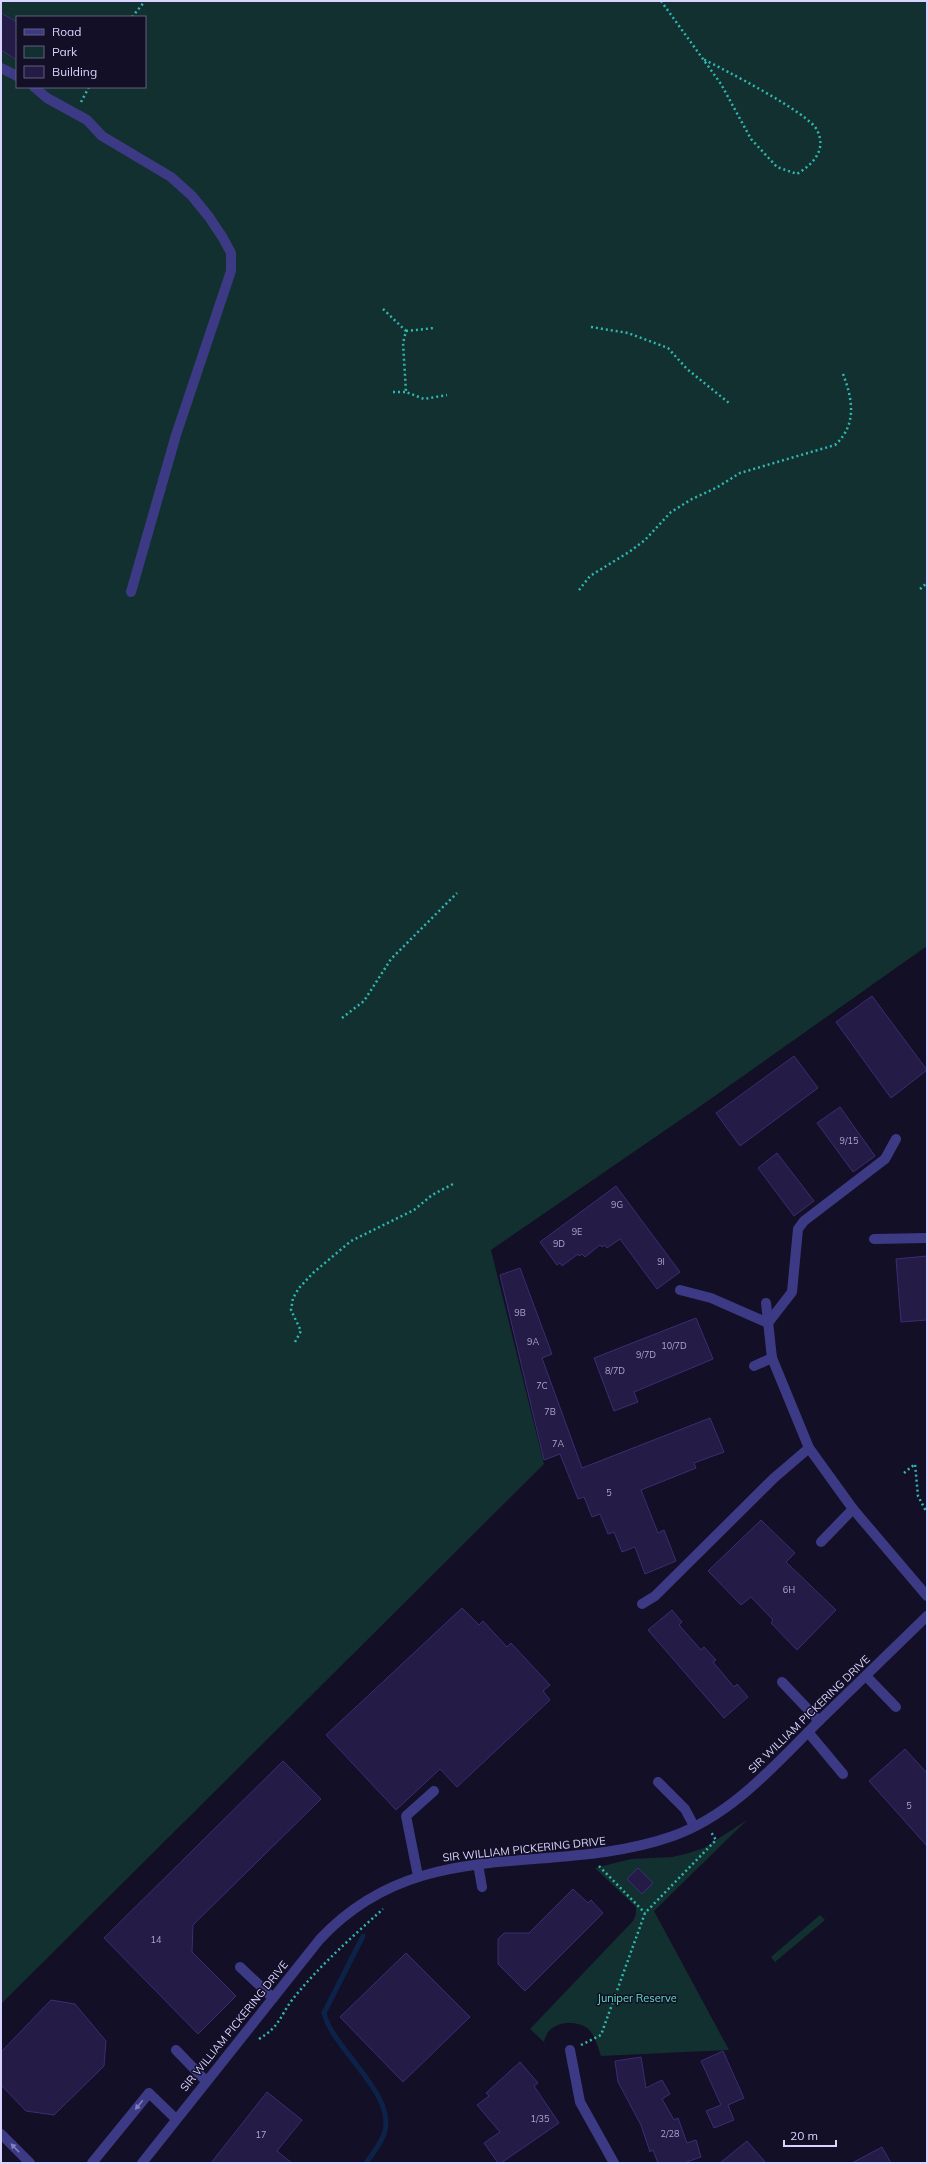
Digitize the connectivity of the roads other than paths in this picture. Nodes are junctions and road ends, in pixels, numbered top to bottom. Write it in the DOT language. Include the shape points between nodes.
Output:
graph roads {
  1 [pos="1,68"];
  2 [pos="16,76"];
  3 [pos="35,88"];
  4 [pos="131,592"];
  5 [pos="896,1139"];
  6 [pos="927,1238"];
  7 [pos="874,1239"];
  8 [pos="680,1290"];
  9 [pos="766,1303"];
  10 [pos="768,1323"];
  11 [pos="772,1358"];
  12 [pos="754,1366"];
  13 [pos="809,1448"];
  14 [pos="853,1509"];
  15 [pos="821,1542"];
  16 [pos="927,1596"];
  17 [pos="642,1604"];
  18 [pos="927,1616"];
  19 [pos="866,1676"];
  20 [pos="782,1682"];
  21 [pos="896,1707"];
  22 [pos="818,1721"];
  23 [pos="808,1732"];
  24 [pos="843,1774"];
  25 [pos="658,1782"];
  26 [pos="434,1791"];
  27 [pos="694,1826"];
  28 [pos="478,1864"];
  29 [pos="418,1876"];
  30 [pos="482,1887"];
  31 [pos="240,1967"];
  32 [pos="273,1998"];
  33 [pos="176,2050"];
  34 [pos="570,2050"];
  35 [pos="206,2081"];
  36 [pos="176,2119"];
  37 [pos="1,2134"];
  38 [pos="30,2163"];
  39 [pos="92,2163"];
  40 [pos="142,2163"];
  41 [pos="614,2163"];
  1 -- 2 [label="street"];
  3 -- 4 [label="street" via="47,98 86,120 102,136 171,177 192,196 209,217 230,253 231,271 176,435"];
  5 -- 10 [label="street" via="885,1158 837,1188 804,1220 798,1229 792,1292"];
  6 -- 7 [label="street"];
  8 -- 10 [label="street" via="711,1298"];
  9 -- 10 [label="street"];
  10 -- 11 [label="street"];
  11 -- 12 [label="street"];
  11 -- 13 [label="street"];
  13 -- 14 [label="street"];
  13 -- 17 [label="street" via="774,1478 655,1596"];
  14 -- 15 [label="street"];
  14 -- 16 [label="street"];
  18 -- 19 [label="street, SIR WILLIAM PICKERING DRIVE"];
  19 -- 21 [label="street"];
  19 -- 22 [label="street, SIR WILLIAM PICKERING DRIVE"];
  20 -- 22 [label="street"];
  22 -- 23 [label="street, SIR WILLIAM PICKERING DRIVE"];
  23 -- 24 [label="street"];
  23 -- 27 [label="street, SIR WILLIAM PICKERING DRIVE" via="729,1806"];
  25 -- 27 [label="street" via="685,1809"];
  26 -- 29 [label="street" via="406,1816"];
  27 -- 28 [label="street, SIR WILLIAM PICKERING DRIVE" via="673,1836 607,1853"];
  28 -- 29 [label="street, SIR WILLIAM PICKERING DRIVE"];
  28 -- 30 [label="street"];
  29 -- 32 [label="street, SIR WILLIAM PICKERING DRIVE" via="370,1897 347,1913 320,1939"];
  31 -- 32 [label="street"];
  32 -- 35 [label="street, SIR WILLIAM PICKERING DRIVE"];
  33 -- 35 [label="street"];
  34 -- 41 [label="street" via="580,2102"];
  35 -- 36 [label="street, SIR WILLIAM PICKERING DRIVE"];
  36 -- 39 [label="street, one-way" via="149,2093"];
  36 -- 40 [label="street, SIR WILLIAM PICKERING DRIVE"];
  38 -- 37 [label="street, one-way"];
}
